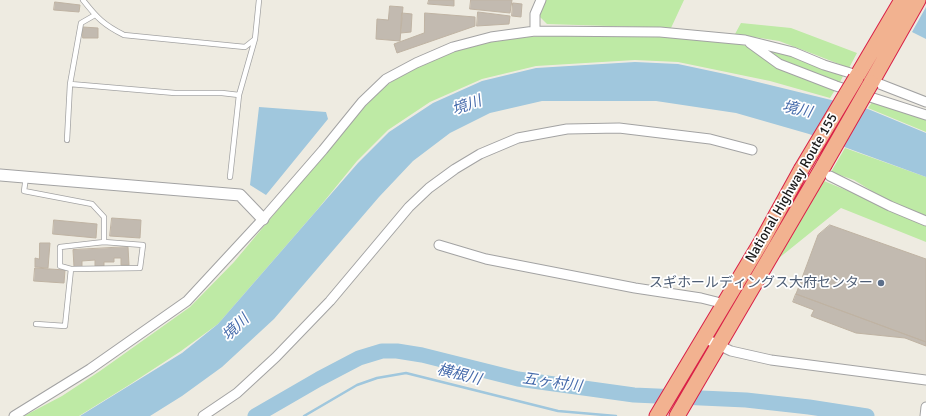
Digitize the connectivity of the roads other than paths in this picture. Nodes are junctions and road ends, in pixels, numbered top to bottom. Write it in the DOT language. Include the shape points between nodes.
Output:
graph roads {
  1 [pos="83,0"];
  2 [pos="259,0"];
  3 [pos="541,0"];
  4 [pos="902,0"];
  5 [pos="918,0"];
  6 [pos="94,15"];
  7 [pos="535,31"];
  8 [pos="255,39"];
  9 [pos="745,40"];
  10 [pos="857,76"];
  11 [pos="872,81"];
  12 [pos="70,84"];
  13 [pos="239,95"];
  14 [pos="926,102"];
  15 [pos="926,115"];
  16 [pos="67,140"];
  17 [pos="752,150"];
  18 [pos="827,171"];
  19 [pos="0,175"];
  20 [pos="26,177"];
  21 [pos="230,177"];
  22 [pos="263,219"];
  23 [pos="926,221"];
  24 [pos="104,242"];
  25 [pos="439,245"];
  26 [pos="71,270"];
  27 [pos="725,304"];
  28 [pos="36,324"];
  29 [pos="704,338"];
  30 [pos="719,345"];
  31 [pos="926,380"];
  32 [pos="926,407"];
  33 [pos="14,416"];
  34 [pos="203,416"];
  35 [pos="657,416"];
  36 [pos="677,416"];
  37 [pos="925,416"];
  1 -- 6 [label="lane"];
  2 -- 8 [label="lane"];
  3 -- 7 [label="street" via="535,14"];
  4 -- 10 [label="highway, National Highway Route 155"];
  5 -- 11 [label="highway, National Highway Route 155"];
  6 -- 8 [label="lane" via="108,28 124,35 245,47"];
  6 -- 12 [label="lane" via="81,23"];
  7 -- 9 [label="street" via="660,32"];
  7 -- 22 [label="street" via="453,47 386,79 362,102"];
  8 -- 13 [label="lane"];
  9 -- 10 [label="street" via="793,52"];
  9 -- 15 [label="street" via="779,64 836,86"];
  10 -- 27 [label="highway, National Highway Route 155, bridge"];
  11 -- 14 [label="street"];
  11 -- 18 [label="highway, National Highway Route 155, bridge"];
  12 -- 13 [label="lane" via="175,93 222,92"];
  12 -- 16 [label="lane"];
  13 -- 21 [label="lane"];
  17 -- 34 [label="street" via="710,139 619,128 567,129 518,138 480,154 424,192 330,301 276,357 237,393"];
  18 -- 23 [label="street" via="890,206"];
  18 -- 30 [label="highway, National Highway Route 155"];
  19 -- 20 [label="street"];
  20 -- 22 [label="street" via="240,195"];
  20 -- 24 [label="lane" via="24,191 92,204 104,217"];
  22 -- 33 [label="street" via="187,301 90,369"];
  24 -- 26 [label="lane" via="60,247 60,266"];
  24 -- 26 [label="lane" via="143,245 140,268"];
  25 -- 27 [label="street" via="486,260"];
  26 -- 28 [label="lane" via="64,326"];
  27 -- 29 [label="highway, National Highway Route 155"];
  29 -- 30 [label="street"];
  29 -- 35 [label="highway, National Highway Route 155"];
  30 -- 31 [label="street" via="731,351 771,360"];
  30 -- 36 [label="highway, National Highway Route 155"];
  32 -- 37 [label="street"];
}
